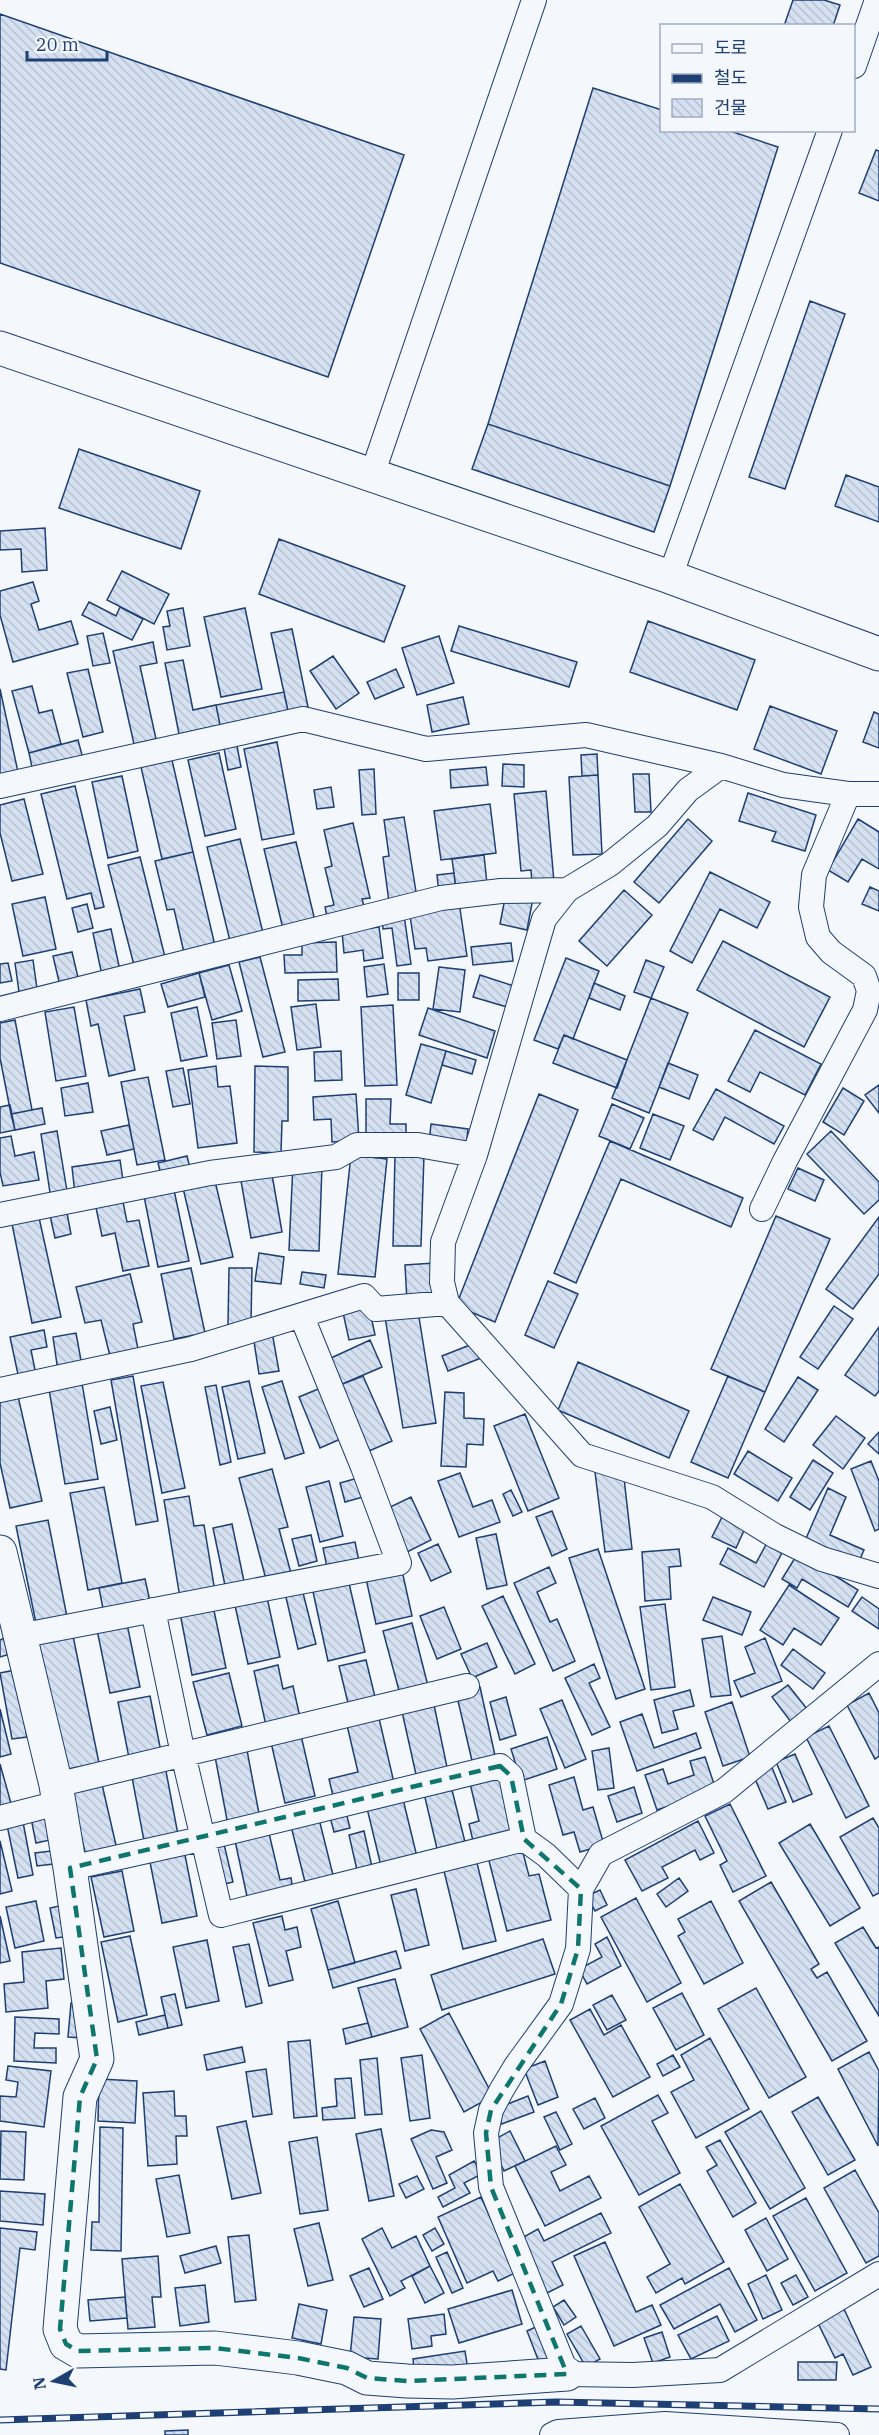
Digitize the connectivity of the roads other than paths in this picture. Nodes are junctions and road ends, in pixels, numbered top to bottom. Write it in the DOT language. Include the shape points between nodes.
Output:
graph roads {
  1 [pos="534,0"];
  2 [pos="877,0"];
  3 [pos="855,63"];
  4 [pos="829,132"];
  5 [pos="0,348"];
  6 [pos="372,475"];
  7 [pos="670,577"];
  8 [pos="879,654"];
  9 [pos="721,766"];
  10 [pos="0,786"];
  11 [pos="848,794"];
  12 [pos="879,794"];
  13 [pos="567,890"];
  14 [pos="0,1009"];
  15 [pos="476,1155"];
  16 [pos="762,1209"];
  17 [pos="0,1215"];
  18 [pos="447,1303"];
  19 [pos="302,1317"];
  20 [pos="0,1390"];
  21 [pos="0,1552"];
  22 [pos="879,1576"];
  23 [pos="153,1610"];
  24 [pos="19,1636"];
  25 [pos="879,1664"];
  26 [pos="467,1686"];
  27 [pos="183,1754"];
  28 [pos="57,1794"];
  29 [pos="0,1818"];
  30 [pos="201,1839"];
  31 [pos="524,1839"];
  32 [pos="70,1868"];
  33 [pos="580,1890"];
  34 [pos="879,2274"];
  35 [pos="567,2374"];
  36 [pos="552,2435"];
  37 [pos="837,2435"];
  1 -- 6 [label="street"];
  2 -- 3 [label="street"];
  4 -- 7 [label="street"];
  5 -- 6 [label="street"];
  6 -- 7 [label="street"];
  7 -- 8 [label="street"];
  9 -- 10 [label="street" via="586,735 426,749 303,719"];
  9 -- 11 [label="street" via="783,785"];
  9 -- 13 [label="street" via="688,790 657,826 610,864"];
  11 -- 12 [label="street"];
  11 -- 16 [label="street" via="814,874 811,907 818,937 831,952 864,976 869,991 865,1010"];
  13 -- 14 [label="street" via="501,891 441,898"];
  13 -- 15 [label="street" via="544,919"];
  15 -- 17 [label="street" via="418,1145 357,1145 336,1157 210,1173"];
  15 -- 18 [label="street" via="443,1242 442,1282"];
  18 -- 19 [label="street" via="376,1309 364,1296"];
  18 -- 22 [label="street" via="582,1455 712,1497 775,1536 822,1559"];
  19 -- 20 [label="street" via="192,1349"];
  19 -- 23 [label="street" via="399,1563"];
  21 -- 24 [label="street"];
  23 -- 24 [label="street"];
  23 -- 27 [label="street"];
  24 -- 28 [label="street"];
  25 -- 33 [label="street" via="724,1791 601,1854"];
  26 -- 27 [label="street"];
  27 -- 28 [label="street"];
  27 -- 30 [label="street"];
  28 -- 29 [label="street"];
  28 -- 32 [label="street"];
  30 -- 31 [label="street" via="500,1766 511,1776"];
  30 -- 31 [label="street" via="221,1916"];
  30 -- 32 [label="street"];
  31 -- 33 [label="street"];
  32 -- 35 [label="street" via="97,2059 80,2097 60,2330 66,2344 78,2351 215,2348 298,2358 346,2368 367,2378 407,2381"];
  33 -- 35 [label="street" via="578,1949 561,2004 501,2091 491,2110 486,2133 491,2187"];
  34 -- 35 [label="street" via="720,2370"];
  36 -- 37 [label="street" via="665,2424"];
}
